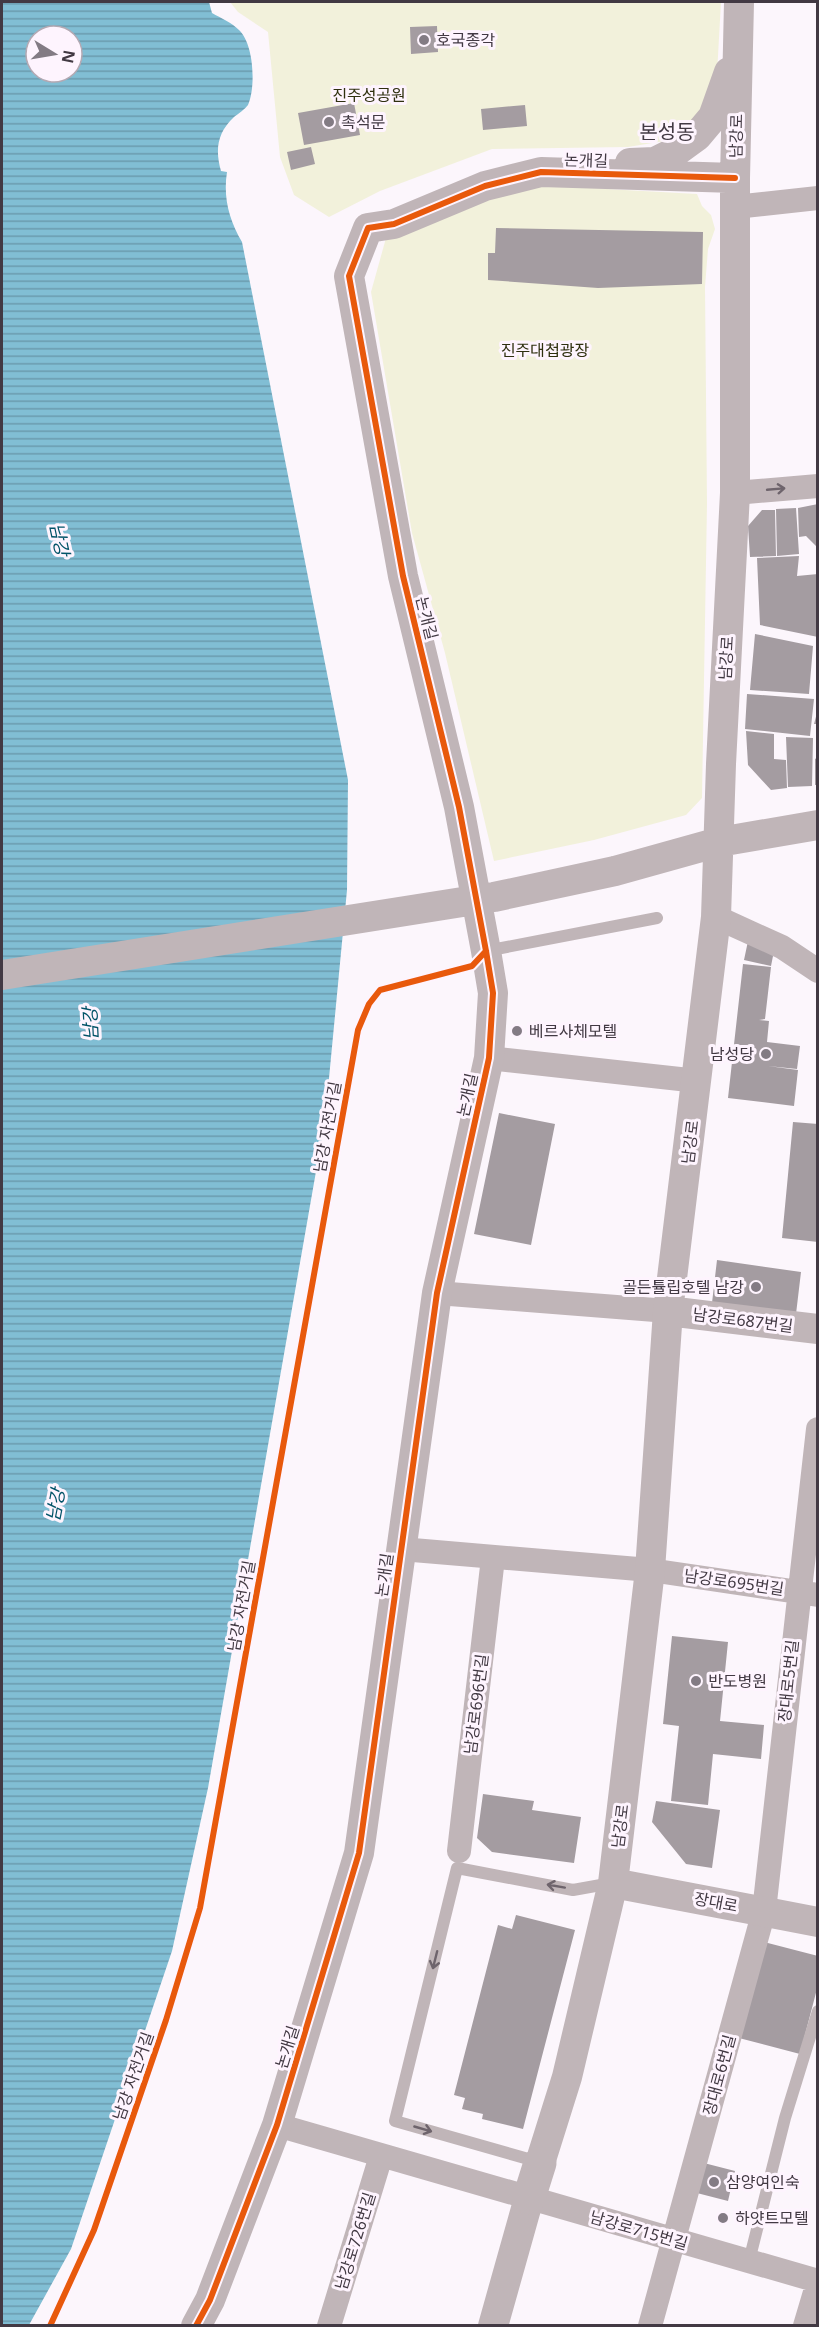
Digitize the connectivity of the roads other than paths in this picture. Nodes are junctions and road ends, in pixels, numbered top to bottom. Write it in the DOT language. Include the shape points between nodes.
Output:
graph roads {
  1 [pos="739,2"];
  2 [pos="738,47"];
  3 [pos="579,172"];
  4 [pos="735,178"];
  5 [pos="818,198"];
  6 [pos="735,207"];
  7 [pos="818,486"];
  8 [pos="735,493"];
  9 [pos="818,825"];
  10 [pos="719,842"];
  11 [pos="716,917"];
  12 [pos="657,918"];
  13 [pos="486,951"];
  14 [pos="818,970"];
  15 [pos="2,975"];
  16 [pos="489,1058"];
  17 [pos="698,1081"];
  18 [pos="437,1293"];
  19 [pos="668,1311"];
  20 [pos="818,1329"];
  21 [pos="817,1443"];
  22 [pos="812,1518"];
  23 [pos="401,1549"];
  24 [pos="493,1558"];
  25 [pos="650,1570"];
  26 [pos="808,1593"];
  27 [pos="459,1851"];
  28 [pos="614,1883"];
  29 [pos="764,1911"];
  30 [pos="818,1922"];
  31 [pos="818,2011"];
  32 [pos="277,2125"];
  33 [pos="381,2156"];
  34 [pos="540,2163"];
  35 [pos="529,2198"];
  36 [pos="674,2240"];
  37 [pos="749,2261"];
  38 [pos="818,2282"];
  39 [pos="196,2325"];
  40 [pos="330,2325"];
  41 [pos="493,2325"];
  42 [pos="650,2325"];
  43 [pos="805,2325"];
  1 -- 2 [label="street, 남강로"];
  2 -- 3 [label="street" via="713,117 697,136 655,162"];
  2 -- 4 [label="street, 남강로"];
  3 -- 4 [label="street, 논개길"];
  3 -- 13 [label="street, 논개길" via="541,172 485,186 394,224 368,228 349,276 403,576 459,807"];
  4 -- 6 [label="street, 남강로"];
  5 -- 6 [label="street"];
  6 -- 8 [label="street, 남강로"];
  8 -- 7 [label="street, one-way"];
  8 -- 10 [label="street, 남강로"];
  9 -- 10 [label="street"];
  10 -- 11 [label="street, 남강로"];
  10 -- 15 [label="street" via="615,871 494,897"];
  11 -- 14 [label="street" via="782,947"];
  11 -- 17 [label="street, 남강로"];
  12 -- 13 [label="lane"];
  13 -- 16 [label="street, 논개길" via="493,993"];
  16 -- 17 [label="street"];
  16 -- 18 [label="street, 논개길"];
  17 -- 19 [label="street, 남강로"];
  18 -- 19 [label="street"];
  18 -- 23 [label="street, 논개길"];
  19 -- 20 [label="street, 남강로687번길"];
  19 -- 25 [label="street, 남강로"];
  21 -- 22 [label="street, 장대로5번길"];
  22 -- 26 [label="street, 장대로5번길"];
  23 -- 24 [label="street"];
  23 -- 32 [label="street, 논개길" via="359,1853"];
  24 -- 25 [label="street"];
  24 -- 27 [label="street, 남강로696번길"];
  25 -- 26 [label="street, 남강로695번길"];
  25 -- 28 [label="street, 남강로"];
  26 -- 29 [label="street, 장대로5번길"];
  28 -- 29 [label="street, 장대로"];
  28 -- 34 [label="street, 남강로" via="567,2077"];
  28 -- 34 [label="lane, one-way" via="573,1890 457,1868 395,2121"];
  29 -- 30 [label="street, 장대로"];
  29 -- 36 [label="street, 장대로6번길"];
  31 -- 37 [label="lane" via="785,2118"];
  32 -- 33 [label="street, 남강로715번길"];
  32 -- 39 [label="street, 논개길" via="210,2300"];
  33 -- 35 [label="street, 남강로715번길"];
  33 -- 40 [label="street, 남강로726번길"];
  34 -- 35 [label="main road, 남강로"];
  35 -- 36 [label="street, 남강로715번길"];
  35 -- 41 [label="street, 남강로"];
  36 -- 37 [label="street, 남강로715번길"];
  36 -- 42 [label="street, 장대로6번길"];
  37 -- 38 [label="street, 남강로715번길"];
  38 -- 43 [label="street"];
}
